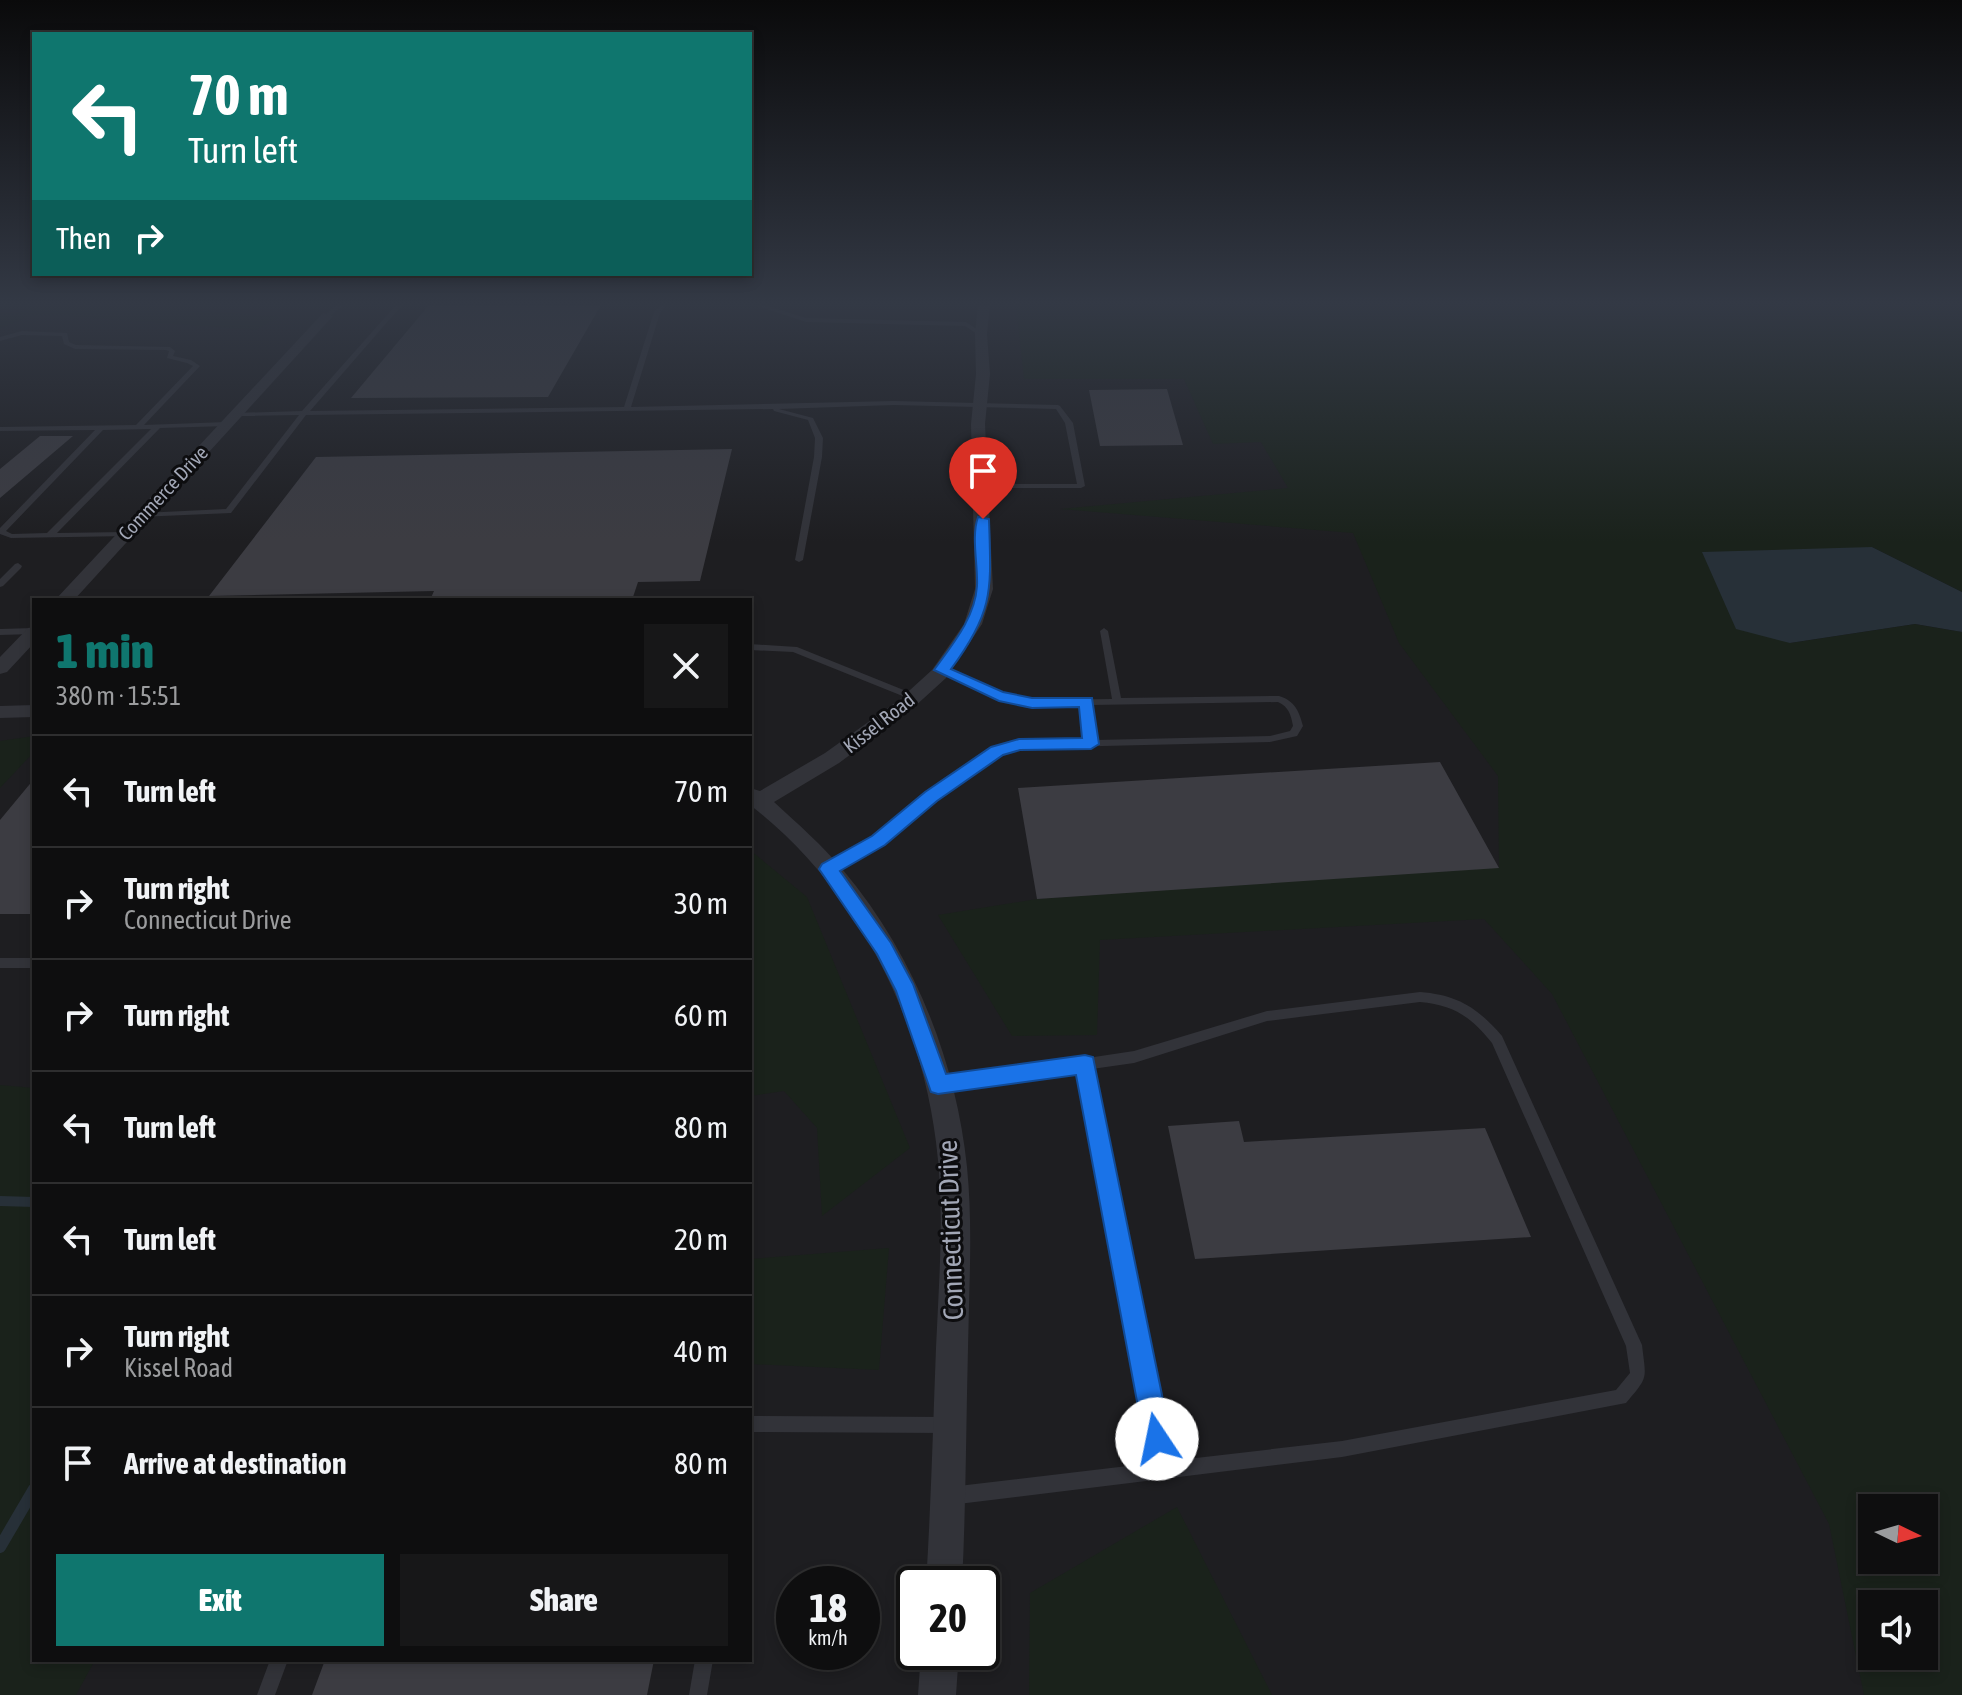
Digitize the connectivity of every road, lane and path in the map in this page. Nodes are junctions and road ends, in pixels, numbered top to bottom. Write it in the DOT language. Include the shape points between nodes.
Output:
graph roads {
  1 [pos="180,384"];
  2 [pos="264,384"];
  3 [pos="330,384"];
  4 [pos="635,384"];
  5 [pos="982,384"];
  6 [pos="980,404"];
  7 [pos="764,407"];
  8 [pos="627,409"];
  9 [pos="305,412"];
  10 [pos="232,419"];
  11 [pos="158,426"];
  12 [pos="138,427"];
  13 [pos="101,428"];
  14 [pos="0,429"];
  15 [pos="980,486"];
  16 [pos="142,515"];
  17 [pos="125,534"];
  18 [pos="50,535"];
  19 [pos="799,560"];
  20 [pos="18,566"];
  21 [pos="0,584"];
  22 [pos="66,598"];
  23 [pos="1104,631"];
  24 [pos="0,632"];
  25 [pos="32,632"];
  26 [pos="32,634"];
  27 [pos="752,647"];
  28 [pos="0,668"];
  29 [pos="942,670"];
  30 [pos="913,697"];
  31 [pos="1117,701"];
  32 [pos="1087,702"];
  33 [pos="32,711"];
  34 [pos="0,712"];
  35 [pos="1091,744"];
  36 [pos="755,798"];
  37 [pos="828,869"];
  38 [pos="0,963"];
  39 [pos="32,963"];
  40 [pos="1085,1064"];
  41 [pos="938,1085"];
  42 [pos="752,1424"];
  43 [pos="952,1425"];
  44 [pos="1163,1471"];
  45 [pos="950,1496"];
  46 [pos="945,1566"];
  47 [pos="278,1662"];
  48 [pos="704,1662"];
  49 [pos="939,1670"];
  50 [pos="266,1695"];
  51 [pos="698,1695"];
  52 [pos="937,1695"];
  1 -- 12 [label="lane"];
  2 -- 10 [label="street, Commerce Drive"];
  3 -- 9 [label="lane"];
  4 -- 8 [label="lane"];
  5 -- 6 [label="street, Kissel Road"];
  6 -- 7 [label="lane"];
  6 -- 15 [label="street, Kissel Road"];
  6 -- 15 [label="lane" via="1058,407 1069,423 1081,486"];
  7 -- 8 [label="lane"];
  7 -- 19 [label="lane" via="811,419 819,438"];
  8 -- 9 [label="lane"];
  9 -- 10 [label="lane"];
  9 -- 16 [label="lane" via="228,511"];
  10 -- 11 [label="lane"];
  10 -- 16 [label="street, Commerce Drive"];
  11 -- 12 [label="lane"];
  11 -- 18 [label="lane"];
  12 -- 13 [label="lane"];
  13 -- 14 [label="lane"];
  13 -- 18 [label="lane" via="1,532"];
  15 -- 29 [label="street, Kissel Road" via="984,589 973,624"];
  16 -- 17 [label="street, Commerce Drive"];
  17 -- 18 [label="lane"];
  17 -- 22 [label="street, Commerce Drive"];
  20 -- 21 [label="lane"];
  23 -- 31 [label="lane"];
  24 -- 25 [label="lane"];
  26 -- 28 [label="street"];
  27 -- 30 [label="lane" via="794,649"];
  29 -- 30 [label="street, Kissel Road"];
  29 -- 32 [label="lane" via="1010,699"];
  30 -- 36 [label="street, Kissel Road" via="832,758"];
  31 -- 32 [label="lane"];
  31 -- 35 [label="lane" via="1279,699 1295,710 1298,726 1293,734 1270,739"];
  32 -- 35 [label="lane"];
  33 -- 34 [label="street"];
  35 -- 37 [label="lane" via="1019,745 997,751 878,841"];
  36 -- 37 [label="street, Connecticut Drive"];
  37 -- 41 [label="street, Connecticut Drive" via="906,990"];
  38 -- 39 [label="lane"];
  40 -- 41 [label="lane"];
  40 -- 44 [label="lane"];
  40 -- 44 [label="lane" via="1134,1057 1267,1016 1420,997 1458,1003 1478,1016 1497,1040 1634,1345 1638,1376 1620,1397 1342,1449"];
  41 -- 43 [label="street, Connecticut Drive" via="950,1141 955,1205"];
  42 -- 43 [label="lane"];
  43 -- 45 [label="street, Connecticut Drive"];
  44 -- 45 [label="lane"];
  45 -- 46 [label="street, Connecticut Drive"];
  47 -- 50 [label="lane"];
  48 -- 51 [label="lane"];
  49 -- 52 [label="street"];
}
